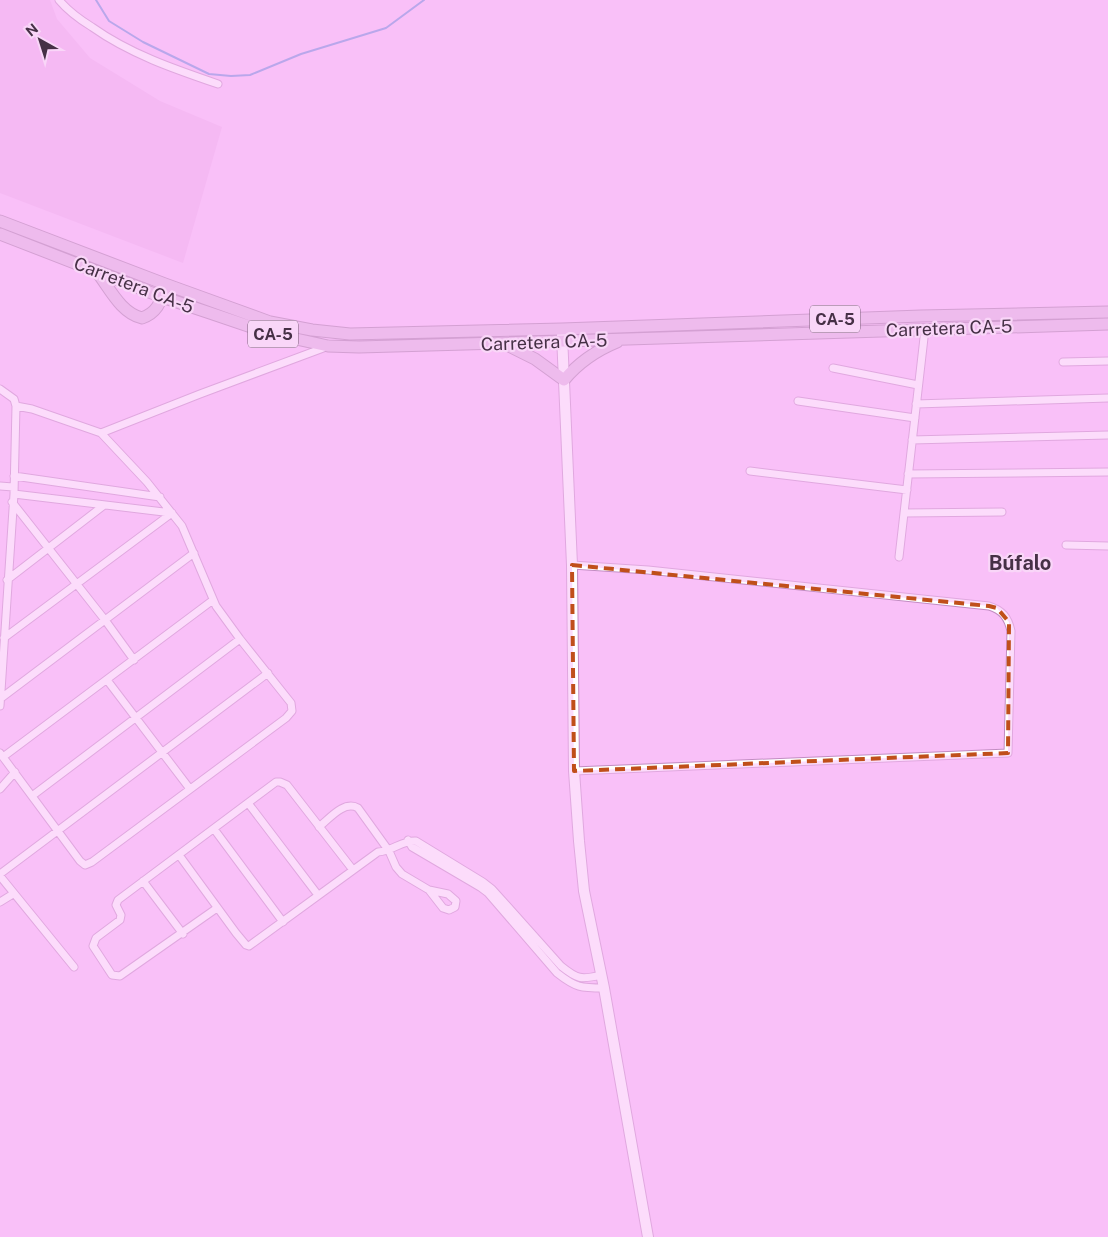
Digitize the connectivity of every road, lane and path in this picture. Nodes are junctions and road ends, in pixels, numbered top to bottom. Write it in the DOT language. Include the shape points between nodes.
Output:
graph roads {
  1 [pos="59,0"];
  2 [pos="218,84"];
  3 [pos="0,221"];
  4 [pos="0,234"];
  5 [pos="96,271"];
  6 [pos="165,284"];
  7 [pos="162,297"];
  8 [pos="1108,312"];
  9 [pos="1108,324"];
  10 [pos="925,329"];
  11 [pos="562,335"];
  12 [pos="623,339"];
  13 [pos="500,344"];
  14 [pos="328,346"];
  15 [pos="1108,361"];
  16 [pos="1063,362"];
  17 [pos="833,368"];
  18 [pos="564,380"];
  19 [pos="918,385"];
  20 [pos="0,389"];
  21 [pos="1108,398"];
  22 [pos="798,401"];
  23 [pos="916,404"];
  24 [pos="16,406"];
  25 [pos="915,418"];
  26 [pos="101,433"];
  27 [pos="1108,436"];
  28 [pos="912,440"];
  29 [pos="750,471"];
  30 [pos="1108,472"];
  31 [pos="908,474"];
  32 [pos="14,476"];
  33 [pos="0,486"];
  34 [pos="906,490"];
  35 [pos="13,491"];
  36 [pos="160,497"];
  37 [pos="12,502"];
  38 [pos="104,506"];
  39 [pos="1002,512"];
  40 [pos="172,513"];
  41 [pos="904,513"];
  42 [pos="1066,546"];
  43 [pos="1108,546"];
  44 [pos="49,548"];
  45 [pos="194,553"];
  46 [pos="899,557"];
  47 [pos="572,565"];
  48 [pos="8,580"];
  49 [pos="76,584"];
  50 [pos="213,600"];
  51 [pos="105,620"];
  52 [pos="4,638"];
  53 [pos="240,639"];
  54 [pos="134,660"];
  55 [pos="268,673"];
  56 [pos="107,680"];
  57 [pos="0,699"];
  58 [pos="0,706"];
  59 [pos="136,718"];
  60 [pos="163,753"];
  61 [pos="2,755"];
  62 [pos="574,771"];
  63 [pos="15,772"];
  64 [pos="0,789"];
  65 [pos="190,789"];
  66 [pos="32,796"];
  67 [pos="248,803"];
  68 [pos="319,827"];
  69 [pos="214,829"];
  70 [pos="58,831"];
  71 [pos="408,840"];
  72 [pos="389,851"];
  73 [pos="179,855"];
  74 [pos="353,870"];
  75 [pos="0,875"];
  76 [pos="142,881"];
  77 [pos="429,890"];
  78 [pos="13,894"];
  79 [pos="318,895"];
  80 [pos="0,902"];
  81 [pos="218,908"];
  82 [pos="283,922"];
  83 [pos="182,934"];
  84 [pos="74,967"];
  85 [pos="601,975"];
  86 [pos="604,988"];
  87 [pos="648,1237"];
  1 -- 2 [label="street" via="75,17 127,49"];
  3 -- 6 [label="highway, Carretera CA-5 / CA-5"];
  4 -- 5 [label="highway, Carretera CA-5 / CA-5"];
  5 -- 7 [label="highway, Carretera CA-5 / CA-5"];
  5 -- 7 [label="highway" via="128,312 136,316 142,318 155,311"];
  6 -- 7 [label="highway"];
  6 -- 11 [label="highway, Carretera CA-5 / CA-5" via="270,322 312,330 350,334"];
  7 -- 14 [label="highway, Carretera CA-5 / CA-5" via="268,333"];
  8 -- 11 [label="highway, Carretera CA-5 / CA-5" via="813,319"];
  9 -- 10 [label="highway, Carretera CA-5 / CA-5"];
  10 -- 12 [label="highway, Carretera CA-5 / CA-5"];
  10 -- 19 [label="street"];
  11 -- 12 [label="highway, Carretera CA-5 / CA-5"];
  11 -- 13 [label="highway, Carretera CA-5 / CA-5"];
  11 -- 18 [label="main road"];
  12 -- 18 [label="highway" via="591,354"];
  13 -- 14 [label="highway, Carretera CA-5 / CA-5"];
  13 -- 18 [label="highway" via="514,347 536,359"];
  14 -- 26 [label="street"];
  15 -- 16 [label="street"];
  17 -- 19 [label="street"];
  18 -- 47 [label="main road"];
  19 -- 23 [label="street"];
  20 -- 24 [label="street" via="14,399"];
  21 -- 23 [label="street"];
  22 -- 25 [label="street"];
  23 -- 25 [label="street"];
  24 -- 26 [label="street"];
  24 -- 32 [label="street"];
  25 -- 28 [label="street"];
  26 -- 36 [label="street"];
  27 -- 28 [label="street"];
  28 -- 31 [label="street"];
  29 -- 34 [label="street"];
  30 -- 31 [label="street"];
  31 -- 34 [label="street"];
  32 -- 35 [label="street"];
  32 -- 36 [label="street"];
  33 -- 35 [label="street"];
  34 -- 41 [label="street"];
  35 -- 37 [label="street"];
  35 -- 38 [label="street"];
  36 -- 40 [label="street"];
  37 -- 44 [label="street"];
  37 -- 48 [label="street"];
  38 -- 40 [label="street"];
  38 -- 44 [label="street"];
  39 -- 41 [label="street"];
  40 -- 45 [label="street"];
  40 -- 49 [label="street"];
  41 -- 46 [label="street"];
  42 -- 43 [label="street"];
  44 -- 48 [label="street"];
  44 -- 49 [label="street"];
  45 -- 50 [label="street"];
  45 -- 51 [label="street"];
  47 -- 62 [label="main road"];
  47 -- 62 [label="street" via="989,606 1004,614 1011,631 1008,752"];
  48 -- 52 [label="street"];
  49 -- 51 [label="street"];
  49 -- 52 [label="street"];
  50 -- 53 [label="street"];
  50 -- 54 [label="street"];
  51 -- 54 [label="street"];
  51 -- 57 [label="street"];
  52 -- 57 [label="street"];
  53 -- 55 [label="street"];
  53 -- 59 [label="street"];
  54 -- 56 [label="street"];
  55 -- 60 [label="street"];
  55 -- 65 [label="street" via="291,703 292,711"];
  56 -- 59 [label="street"];
  56 -- 61 [label="street"];
  57 -- 58 [label="street"];
  59 -- 60 [label="street"];
  59 -- 66 [label="street"];
  60 -- 65 [label="street"];
  60 -- 70 [label="street"];
  61 -- 63 [label="street"];
  62 -- 85 [label="main road" via="584,891"];
  63 -- 64 [label="street"];
  63 -- 66 [label="street"];
  65 -- 70 [label="street" via="88,864 82,864"];
  66 -- 70 [label="street"];
  67 -- 68 [label="street" via="276,782 284,783"];
  67 -- 69 [label="street"];
  67 -- 79 [label="street"];
  68 -- 72 [label="street" via="343,808 354,806"];
  68 -- 74 [label="street"];
  69 -- 73 [label="street"];
  69 -- 82 [label="street"];
  70 -- 75 [label="street"];
  71 -- 72 [label="street"];
  71 -- 85 [label="street" via="416,840 488,885 572,975 581,978"];
  71 -- 86 [label="street" via="412,847 488,893 570,983"];
  72 -- 74 [label="street" via="378,852"];
  72 -- 77 [label="street" via="402,874"];
  73 -- 76 [label="street"];
  73 -- 81 [label="street"];
  74 -- 79 [label="street"];
  75 -- 78 [label="street"];
  76 -- 83 [label="street"];
  76 -- 83 [label="street" via="118,900 120,920 93,942 112,975 124,974"];
  78 -- 80 [label="street"];
  78 -- 84 [label="street"];
  79 -- 82 [label="street"];
  81 -- 82 [label="street" via="249,946"];
  81 -- 83 [label="street"];
  85 -- 86 [label="main road"];
  86 -- 87 [label="main road"];
}
